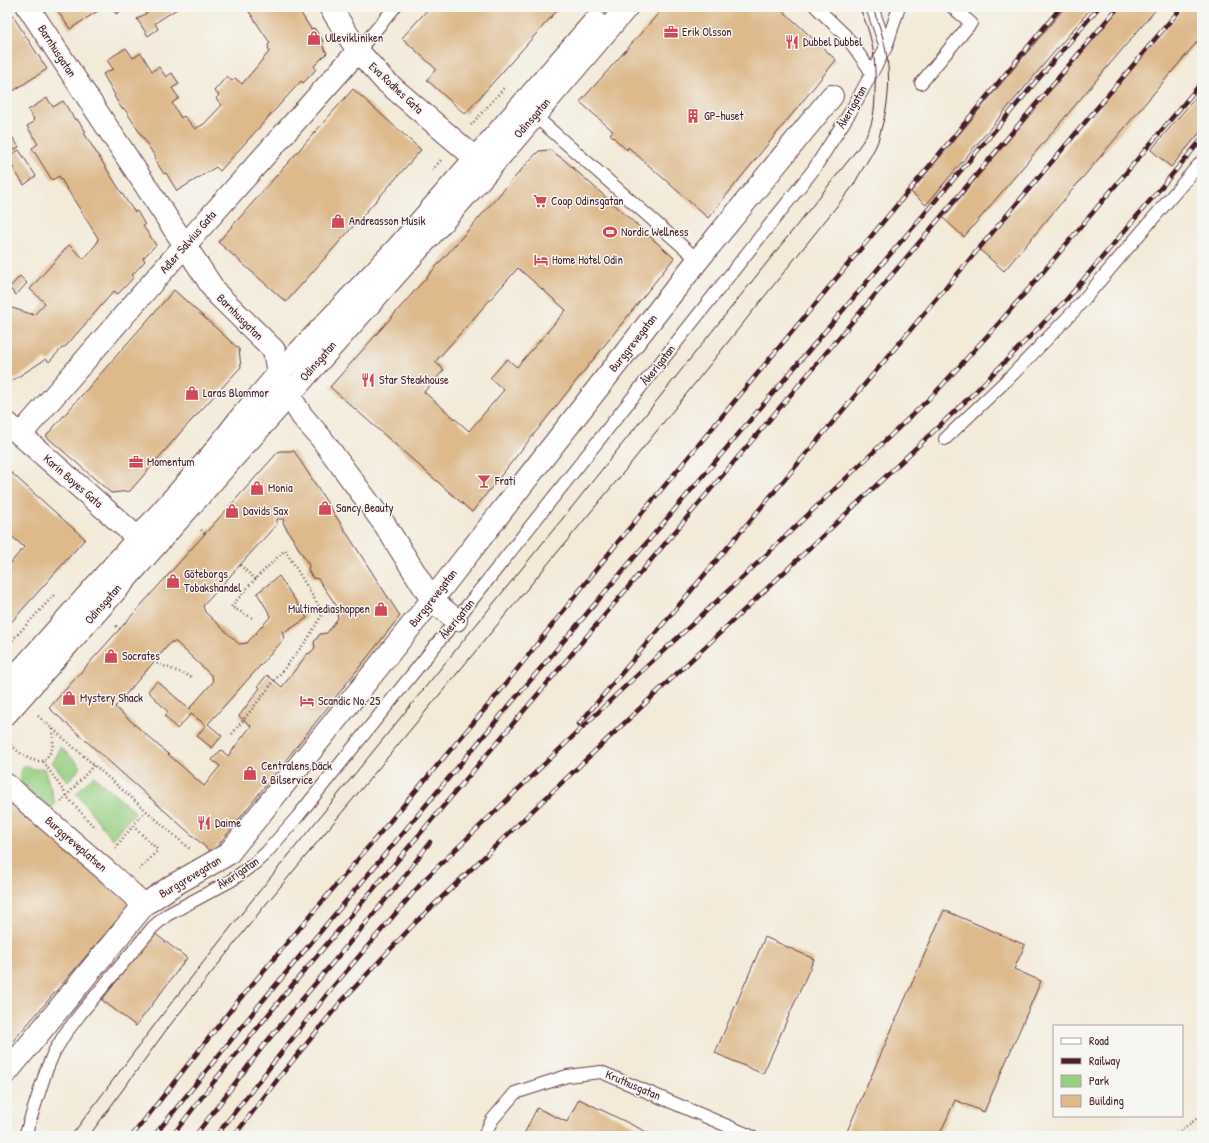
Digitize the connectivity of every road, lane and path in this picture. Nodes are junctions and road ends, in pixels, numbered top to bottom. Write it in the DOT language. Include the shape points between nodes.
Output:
graph roads {
  1 [pos="28,7"];
  2 [pos="330,7"];
  3 [pos="395,7"];
  4 [pos="608,7"];
  5 [pos="627,7"];
  6 [pos="816,7"];
  7 [pos="872,7"];
  8 [pos="898,7"];
  9 [pos="952,7"];
  10 [pos="886,47"];
  11 [pos="358,51"];
  12 [pos="871,73"];
  13 [pos="921,83"];
  14 [pos="832,96"];
  15 [pos="535,116"];
  16 [pos="475,158"];
  17 [pos="1202,161"];
  18 [pos="185,245"];
  19 [pos="698,260"];
  20 [pos="278,374"];
  21 [pos="289,396"];
  22 [pos="14,429"];
  23 [pos="945,439"];
  24 [pos="201,530"];
  25 [pos="204,534"];
  26 [pos="139,539"];
  27 [pos="240,565"];
  28 [pos="255,579"];
  29 [pos="432,600"];
  30 [pos="253,618"];
  31 [pos="456,620"];
  32 [pos="116,626"];
  33 [pos="120,629"];
  34 [pos="153,662"];
  35 [pos="192,677"];
  36 [pos="7,686"];
  37 [pos="7,713"];
  38 [pos="38,716"];
  39 [pos="53,729"];
  40 [pos="232,734"];
  41 [pos="11,746"];
  42 [pos="44,761"];
  43 [pos="94,765"];
  44 [pos="7,785"];
  45 [pos="66,795"];
  46 [pos="145,811"];
  47 [pos="46,819"];
  48 [pos="133,826"];
  49 [pos="99,833"];
  50 [pos="109,844"];
  51 [pos="116,847"];
  52 [pos="209,865"];
  53 [pos="118,867"];
  54 [pos="144,905"];
  55 [pos="7,1072"];
  56 [pos="1202,1115"];
  57 [pos="25,1136"];
  58 [pos="484,1136"];
  59 [pos="751,1136"];
  60 [pos="1173,1136"];
  1 -- 18 [label="street, Barnhusgatan"];
  2 -- 11 [label="street, Eva Rodhes Gata"];
  3 -- 11 [label="lane"];
  4 -- 16 [label="street, Odinsgatan"];
  5 -- 15 [label="street, Odinsgatan"];
  6 -- 12 [label="lane" via="846,36"];
  7 -- 10 [label="lane"];
  8 -- 10 [label="lane, Åkerigatan"];
  9 -- 13 [label="lane" via="971,23"];
  10 -- 12 [label="lane, Åkerigatan"];
  11 -- 16 [label="street, Eva Rodhes Gata" via="384,80"];
  11 -- 18 [label="street, Adler Salvius Gata"];
  12 -- 31 [label="lane, Åkerigatan" via="852,111 814,169"];
  14 -- 19 [label="street, Burggrevegatan"];
  15 -- 19 [label="lane"];
  15 -- 21 [label="street, Odinsgatan"];
  16 -- 20 [label="street, Odinsgatan" via="399,246"];
  17 -- 23 [label="lane" via="1074,312"];
  18 -- 20 [label="street, Barnhusgatan" via="216,294 274,350"];
  18 -- 22 [label="street, Adler Salvius Gata"];
  19 -- 29 [label="street, Burggrevegatan"];
  20 -- 21 [label="street, Barnhusgatan"];
  20 -- 26 [label="street, Odinsgatan"];
  21 -- 29 [label="street, Barnhusgatan" via="385,525"];
  21 -- 37 [label="street, Odinsgatan"];
  22 -- 26 [label="street, Karin Boyes Gata"];
  24 -- 25 [label="path"];
  26 -- 36 [label="street, Odinsgatan"];
  27 -- 28 [label="path"];
  28 -- 30 [label="path" via="231,607"];
  28 -- 40 [label="path" via="285,550 323,613 307,640"];
  29 -- 31 [label="street, Barnhusgatan"];
  29 -- 52 [label="street, Burggrevegatan" via="228,854"];
  31 -- 57 [label="lane, Åkerigatan" via="266,853 238,876 167,915 146,934 81,1013 54,1052"];
  32 -- 33 [label="path"];
  34 -- 35 [label="path"];
  38 -- 39 [label="path"];
  39 -- 42 [label="path" via="53,747"];
  39 -- 43 [label="path"];
  41 -- 42 [label="path" via="32,761"];
  42 -- 45 [label="path"];
  43 -- 45 [label="path"];
  43 -- 46 [label="path"];
  44 -- 47 [label="street, Burggreveplatsen"];
  45 -- 47 [label="path"];
  45 -- 49 [label="path"];
  46 -- 48 [label="path"];
  46 -- 52 [label="path"];
  47 -- 53 [label="street, Burggreveplatsen"];
  48 -- 51 [label="path"];
  48 -- 53 [label="path" via="157,849 156,852 138,871"];
  50 -- 51 [label="path"];
  51 -- 53 [label="path"];
  52 -- 54 [label="street, Burggrevegatan"];
  53 -- 54 [label="street, Burggreveplatsen"];
  54 -- 55 [label="street, Burggrevegatan"];
  56 -- 60 [label="path"];
  58 -- 59 [label="lane, Kruthusgatan" via="492,1120 515,1093 567,1076 601,1072"];
}
